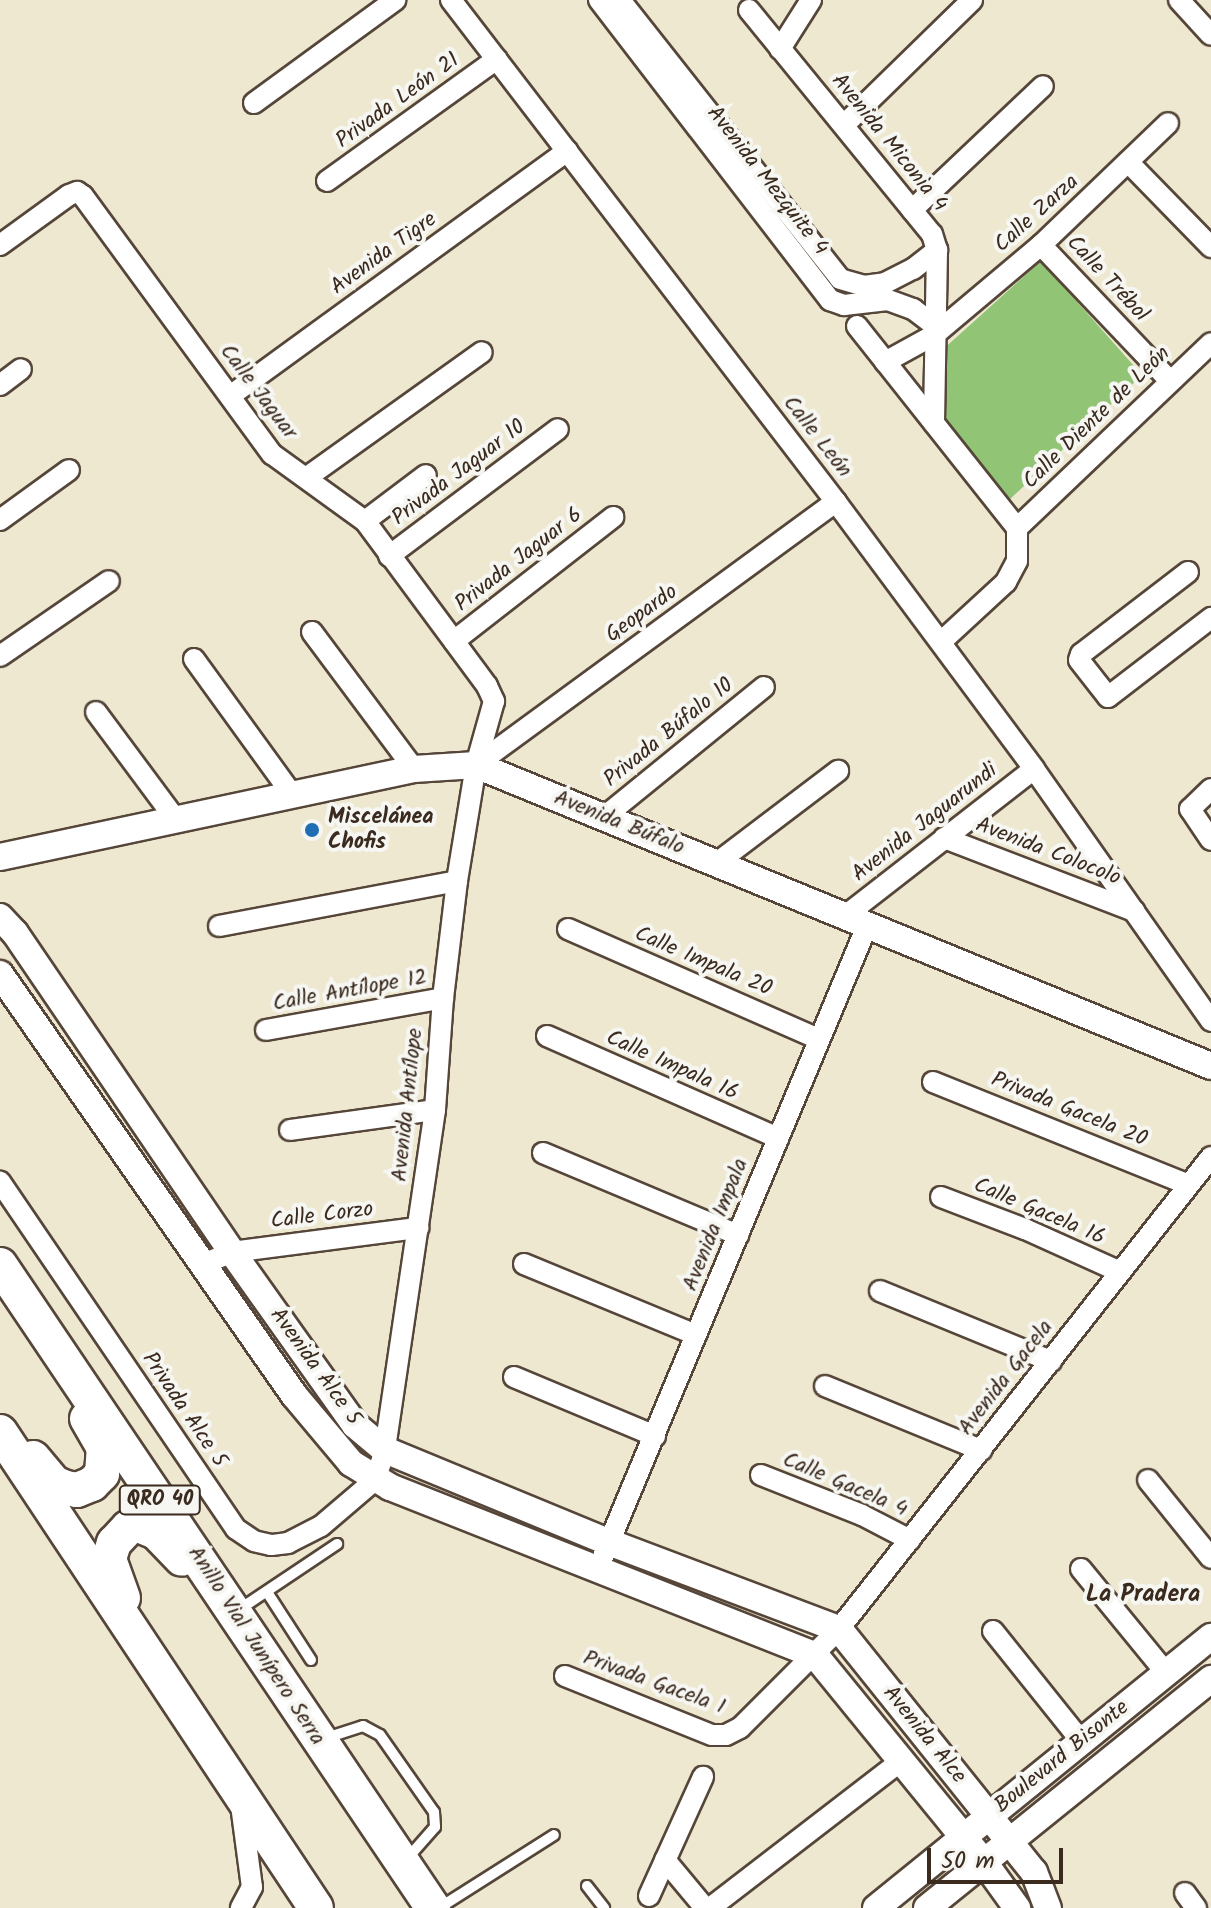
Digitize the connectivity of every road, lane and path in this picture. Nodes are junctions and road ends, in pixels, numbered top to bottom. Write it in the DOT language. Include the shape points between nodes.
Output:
graph roads {
  1 [pos="395,0"];
  2 [pos="451,0"];
  3 [pos="599,0"];
  4 [pos="620,0"];
  5 [pos="811,0"];
  6 [pos="972,0"];
  7 [pos="1179,0"];
  8 [pos="749,10"];
  9 [pos="1210,32"];
  10 [pos="780,49"];
  11 [pos="497,59"];
  12 [pos="658,66"];
  13 [pos="1043,86"];
  14 [pos="254,103"];
  15 [pos="1168,123"];
  16 [pos="844,125"];
  17 [pos="567,151"];
  18 [pos="1128,162"];
  19 [pos="327,181"];
  20 [pos="912,210"];
  21 [pos="0,245"];
  22 [pos="1041,245"];
  23 [pos="1211,247"];
  24 [pos="937,250"];
  25 [pos="865,294"];
  26 [pos="857,326"];
  27 [pos="934,330"];
  28 [pos="1211,343"];
  29 [pos="482,352"];
  30 [pos="885,362"];
  31 [pos="21,369"];
  32 [pos="1170,381"];
  33 [pos="0,385"];
  34 [pos="230,396"];
  35 [pos="934,423"];
  36 [pos="558,429"];
  37 [pos="69,470"];
  38 [pos="426,475"];
  39 [pos="306,478"];
  40 [pos="836,502"];
  41 [pos="613,517"];
  42 [pos="0,520"];
  43 [pos="365,521"];
  44 [pos="1017,528"];
  45 [pos="389,556"];
  46 [pos="1188,572"];
  47 [pos="109,581"];
  48 [pos="1211,618"];
  49 [pos="312,632"];
  50 [pos="454,641"];
  51 [pos="941,642"];
  52 [pos="0,656"];
  53 [pos="194,659"];
  54 [pos="764,687"];
  55 [pos="96,712"];
  56 [pos="476,765"];
  57 [pos="414,769"];
  58 [pos="1034,769"];
  59 [pos="838,771"];
  60 [pos="1211,789"];
  61 [pos="291,793"];
  62 [pos="174,817"];
  63 [pos="604,817"];
  64 [pos="944,838"];
  65 [pos="1211,840"];
  66 [pos="0,857"];
  67 [pos="718,862"];
  68 [pos="457,881"];
  69 [pos="1134,911"];
  70 [pos="0,917"];
  71 [pos="856,921"];
  72 [pos="219,926"];
  73 [pos="568,929"];
  74 [pos="0,974"];
  75 [pos="443,998"];
  76 [pos="1211,1021"];
  77 [pos="266,1030"];
  78 [pos="547,1036"];
  79 [pos="819,1039"];
  80 [pos="1211,1066"];
  81 [pos="933,1082"];
  82 [pos="435,1110"];
  83 [pos="290,1130"];
  84 [pos="778,1138"];
  85 [pos="543,1153"];
  86 [pos="1211,1157"];
  87 [pos="0,1182"];
  88 [pos="1187,1184"];
  89 [pos="941,1197"];
  90 [pos="418,1228"];
  91 [pos="738,1235"];
  92 [pos="232,1252"];
  93 [pos="203,1264"];
  94 [pos="524,1264"];
  95 [pos="0,1265"];
  96 [pos="1118,1271"];
  97 [pos="880,1291"];
  98 [pos="27,1304"];
  99 [pos="696,1335"];
  100 [pos="1051,1361"];
  101 [pos="514,1377"];
  102 [pos="825,1386"];
  103 [pos="0,1417"];
  104 [pos="0,1432"];
  105 [pos="655,1436"];
  106 [pos="385,1450"];
  107 [pos="981,1450"];
  108 [pos="761,1475"];
  109 [pos="375,1480"];
  110 [pos="1148,1480"];
  111 [pos="910,1540"];
  112 [pos="611,1543"];
  113 [pos="337,1544"];
  114 [pos="1211,1558"];
  115 [pos="598,1569"];
  116 [pos="1081,1569"];
  117 [pos="267,1592"];
  118 [pos="235,1612"];
  119 [pos="839,1629"];
  120 [pos="993,1631"];
  121 [pos="1211,1637"];
  122 [pos="815,1655"];
  123 [pos="311,1660"];
  124 [pos="1166,1673"];
  125 [pos="565,1676"];
  126 [pos="1211,1679"];
  127 [pos="290,1698"];
  128 [pos="187,1716"];
  129 [pos="726,1735"];
  130 [pos="318,1740"];
  131 [pos="1081,1741"];
  132 [pos="901,1761"];
  133 [pos="703,1777"];
  134 [pos="240,1797"];
  135 [pos="989,1817"];
  136 [pos="554,1835"];
  137 [pos="964,1837"];
  138 [pos="1009,1841"];
  139 [pos="665,1860"];
  140 [pos="984,1862"];
  141 [pos="402,1865"];
  142 [pos="587,1886"];
  143 [pos="252,1887"];
  144 [pos="649,1896"];
  145 [pos="241,1908"];
  146 [pos="256,1908"];
  147 [pos="316,1908"];
  148 [pos="433,1908"];
  149 [pos="439,1908"];
  150 [pos="604,1908"];
  151 [pos="708,1908"];
  152 [pos="876,1908"];
  153 [pos="927,1908"];
  154 [pos="1017,1908"];
  155 [pos="1048,1908"];
  1 -- 14 [label="street"];
  2 -- 11 [label="street, Calle León"];
  3 -- 12 [label="street, Avenida Mezquite 4"];
  4 -- 12 [label="street, Avenida Mezquite 4"];
  5 -- 10 [label="street"];
  6 -- 16 [label="street"];
  7 -- 9 [label="street"];
  8 -- 10 [label="street, Avenida Miconia 4"];
  10 -- 16 [label="street, Avenida Miconia 4"];
  11 -- 17 [label="street, Calle León"];
  11 -- 19 [label="street, Privada León 21"];
  12 -- 25 [label="street, Avenida Mezquite 4" via="774,214 833,273"];
  13 -- 20 [label="street"];
  15 -- 18 [label="street, Calle Zarza"];
  16 -- 20 [label="street, Avenida Miconia 4"];
  17 -- 34 [label="street, Avenida Tigre"];
  17 -- 40 [label="street, Calle León"];
  18 -- 22 [label="street, Calle Zarza"];
  18 -- 23 [label="street"];
  20 -- 24 [label="street, Avenida Miconia 4" via="932,234"];
  21 -- 34 [label="street, Calle Jaguar" via="77,192"];
  22 -- 27 [label="street, Calle Zarza"];
  22 -- 32 [label="street, Calle Trébol"];
  24 -- 25 [label="street"];
  24 -- 27 [label="street"];
  25 -- 27 [label="street, Avenida Mezquite 4" via="901,304"];
  26 -- 30 [label="street"];
  27 -- 30 [label="street, Calle Zarza"];
  27 -- 35 [label="street"];
  28 -- 32 [label="street, Calle Diente de León"];
  29 -- 39 [label="street"];
  30 -- 35 [label="street"];
  31 -- 33 [label="street"];
  32 -- 44 [label="street, Calle Diente de León"];
  34 -- 39 [label="street, Calle Jaguar" via="272,454"];
  35 -- 44 [label="street"];
  36 -- 45 [label="street, Privada Jaguar 10"];
  37 -- 42 [label="street"];
  38 -- 43 [label="street"];
  39 -- 43 [label="street, Calle Jaguar"];
  40 -- 51 [label="street, Calle León"];
  40 -- 56 [label="street, Geopardo"];
  41 -- 50 [label="street, Privada Jaguar 6"];
  43 -- 45 [label="street, Calle Jaguar"];
  44 -- 51 [label="street" via="1017,561 1006,582"];
  45 -- 50 [label="street, Calle Jaguar"];
  46 -- 48 [label="street" via="1079,660 1108,697"];
  47 -- 52 [label="street"];
  49 -- 57 [label="street"];
  50 -- 56 [label="street, Calle Jaguar" via="494,701"];
  51 -- 58 [label="street, Calle León"];
  53 -- 61 [label="street"];
  54 -- 63 [label="street, Privada Búfalo 10"];
  55 -- 62 [label="street"];
  56 -- 57 [label="street, Avenida Búfalo"];
  56 -- 63 [label="street, Avenida Búfalo"];
  56 -- 68 [label="street, Avenida Antílope"];
  57 -- 61 [label="street, Avenida Búfalo"];
  58 -- 64 [label="street, Avenida Jaguarundi"];
  58 -- 69 [label="street, Calle León"];
  59 -- 67 [label="street"];
  60 -- 65 [label="street" via="1190,809"];
  61 -- 62 [label="street, Avenida Búfalo"];
  62 -- 66 [label="street, Avenida Búfalo"];
  63 -- 67 [label="street, Avenida Búfalo"];
  64 -- 69 [label="street, Avenida Colocolo"];
  64 -- 71 [label="street, Avenida Jaguarundi"];
  67 -- 71 [label="street, Avenida Búfalo"];
  68 -- 72 [label="street"];
  68 -- 75 [label="street, Avenida Antílope"];
  69 -- 76 [label="street, Calle León"];
  70 -- 92 [label="street, Avenida Alce 5"];
  71 -- 79 [label="street, Avenida Impala"];
  71 -- 80 [label="street, Avenida Búfalo"];
  73 -- 79 [label="street, Calle Impala 20"];
  74 -- 93 [label="street, Avenida Alce 5"];
  75 -- 77 [label="street, Calle Antílope 12"];
  75 -- 82 [label="street, Avenida Antílope"];
  78 -- 84 [label="street, Calle Impala 16"];
  79 -- 84 [label="street, Avenida Impala"];
  81 -- 88 [label="street, Privada Gacela 20"];
  82 -- 83 [label="street"];
  82 -- 90 [label="street, Avenida Antílope"];
  84 -- 91 [label="street, Avenida Impala"];
  85 -- 91 [label="street"];
  86 -- 88 [label="street, Avenida Gacela"];
  87 -- 109 [label="street, Privada Alce 5" via="236,1529 254,1541 288,1543 321,1526"];
  88 -- 96 [label="street, Avenida Gacela"];
  89 -- 96 [label="street, Calle Gacela 16"];
  90 -- 92 [label="street, Calle Corzo"];
  90 -- 106 [label="street, Avenida Antílope"];
  91 -- 99 [label="street, Avenida Impala"];
  92 -- 93 [label="street, Calle Corzo"];
  92 -- 106 [label="street, Avenida Alce 5" via="355,1425"];
  93 -- 109 [label="street, Avenida Alce 5" via="294,1395 351,1463"];
  94 -- 99 [label="street"];
  95 -- 98 [label="highway, Anillo Vial Junípero Serra / QRO 40"];
  96 -- 100 [label="street, Avenida Gacela"];
  97 -- 100 [label="street"];
  98 -- 103 [label="highway" via="104,1448 102,1474 77,1490 54,1483"];
  98 -- 118 [label="highway, Anillo Vial Junípero Serra / QRO 40"];
  99 -- 105 [label="street, Avenida Impala"];
  100 -- 107 [label="street, Avenida Gacela"];
  101 -- 105 [label="street"];
  102 -- 107 [label="street"];
  104 -- 128 [label="highway"];
  105 -- 112 [label="street, Avenida Impala"];
  106 -- 109 [label="street, Avenida Antílope"];
  106 -- 112 [label="street, Avenida Alce 5"];
  107 -- 111 [label="street, Avenida Gacela"];
  108 -- 111 [label="street, Calle Gacela 4"];
  109 -- 115 [label="street, Avenida Alce 5"];
  110 -- 114 [label="street"];
  111 -- 119 [label="street, Avenida Gacela"];
  112 -- 115 [label="street, Avenida Impala"];
  112 -- 119 [label="street, Avenida Alce 5"];
  113 -- 117 [label="lane"];
  115 -- 122 [label="street, Avenida Alce 5"];
  116 -- 124 [label="street"];
  117 -- 118 [label="lane"];
  117 -- 123 [label="lane"];
  118 -- 127 [label="highway, Anillo Vial Junípero Serra / QRO 40"];
  119 -- 122 [label="street, Avenida Gacela"];
  119 -- 135 [label="street, Avenida Alce"];
  120 -- 131 [label="street"];
  121 -- 124 [label="street, Boulevard Bisonte"];
  122 -- 129 [label="street, Avenida Gacela" via="740,1728"];
  122 -- 132 [label="street, Avenida Alce"];
  124 -- 131 [label="street, Boulevard Bisonte"];
  125 -- 129 [label="street, Privada Gacela 1" via="712,1735"];
  126 -- 138 [label="street, Boulevard Bisonte"];
  127 -- 128 [label="highway" via="167,1541 136,1524 114,1543 111,1571"];
  127 -- 130 [label="highway, Anillo Vial Junípero Serra / QRO 40"];
  128 -- 134 [label="highway"];
  130 -- 141 [label="highway, Anillo Vial Junípero Serra / QRO 40"];
  130 -- 141 [label="lane" via="363,1726 380,1735 434,1812 435,1827"];
  131 -- 135 [label="street, Boulevard Bisonte"];
  132 -- 137 [label="street, Avenida Alce"];
  132 -- 151 [label="street"];
  133 -- 139 [label="street"];
  134 -- 143 [label="street"];
  134 -- 147 [label="highway"];
  135 -- 137 [label="street, Boulevard Bisonte"];
  135 -- 138 [label="street, Avenida Alce"];
  136 -- 149 [label="lane"];
  137 -- 140 [label="street, Avenida Alce"];
  137 -- 152 [label="street, Boulevard Bisonte"];
  138 -- 140 [label="street, Boulevard Bisonte"];
  138 -- 155 [label="street, Avenida Alce" via="1042,1885"];
  139 -- 144 [label="street"];
  139 -- 151 [label="street"];
  140 -- 153 [label="street, Boulevard Bisonte"];
  140 -- 154 [label="street, Avenida Alce"];
  141 -- 148 [label="highway, Anillo Vial Junípero Serra / QRO 40"];
  142 -- 150 [label="lane"];
  143 -- 145 [label="street"];
  143 -- 146 [label="street"];
}
